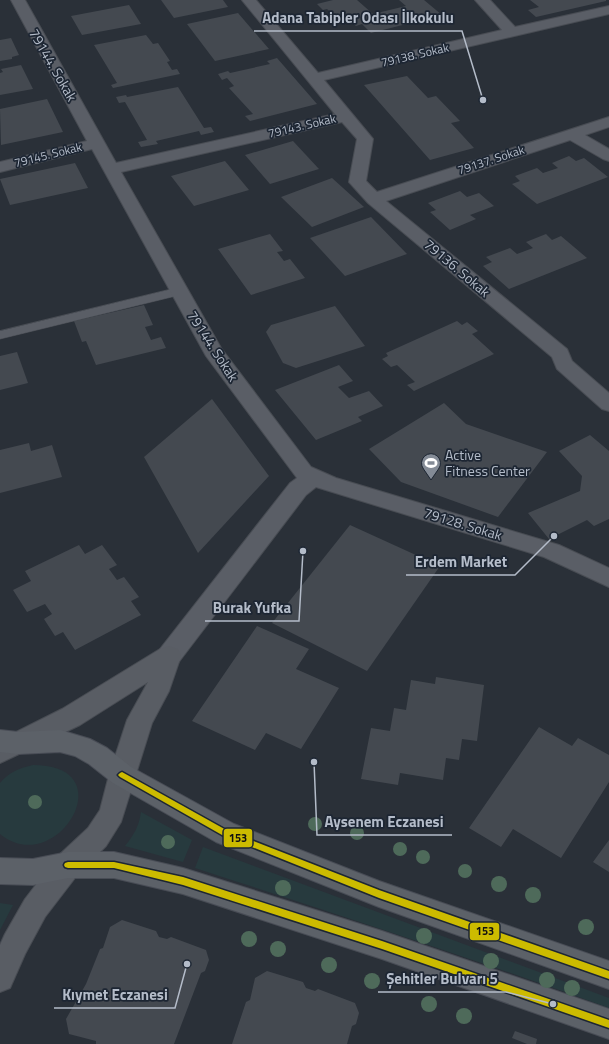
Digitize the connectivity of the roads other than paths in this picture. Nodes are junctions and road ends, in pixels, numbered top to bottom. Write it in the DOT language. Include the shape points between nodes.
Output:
graph roads {
  1 [pos="18,0"];
  2 [pos="249,0"];
  3 [pos="482,0"];
  4 [pos="609,10"];
  5 [pos="511,32"];
  6 [pos="314,78"];
  7 [pos="346,116"];
  8 [pos="609,122"];
  9 [pos="571,134"];
  10 [pos="97,143"];
  11 [pos="609,156"];
  12 [pos="0,167"];
  13 [pos="111,169"];
  14 [pos="374,199"];
  15 [pos="180,291"];
  16 [pos="0,335"];
  17 [pos="609,404"];
  18 [pos="314,477"];
  19 [pos="609,578"];
  20 [pos="169,656"];
  21 [pos="6,745"];
  22 [pos="122,775"];
  23 [pos="68,865"];
  24 [pos="0,871"];
  25 [pos="609,975"];
  26 [pos="0,978"];
  27 [pos="609,1024"];
  1 -- 10 [label="street, 79144. Sokak"];
  2 -- 6 [label="street, 79143. Sokak"];
  3 -- 5 [label="street"];
  4 -- 5 [label="street, 79138. Sokak"];
  5 -- 6 [label="street, 79138. Sokak"];
  6 -- 7 [label="street, 79143. Sokak"];
  7 -- 13 [label="street, 79143. Sokak"];
  7 -- 14 [label="street, 79136. Sokak" via="364,139 357,182"];
  8 -- 9 [label="street, 79137. Sokak"];
  9 -- 11 [label="street"];
  9 -- 14 [label="street, 79137. Sokak"];
  10 -- 12 [label="street, 79145. Sokak"];
  10 -- 13 [label="street, 79144. Sokak"];
  13 -- 15 [label="street, 79144. Sokak"];
  14 -- 17 [label="street, 79136. Sokak" via="560,354 564,364"];
  15 -- 16 [label="lane"];
  15 -- 18 [label="street, 79144. Sokak" via="213,351 303,472"];
  18 -- 19 [label="street, 79128. Sokak" via="329,484 551,550"];
  18 -- 20 [label="street" via="298,489"];
  20 -- 21 [label="main road" via="96,702"];
  20 -- 22 [label="main road" via="157,691 140,720"];
  21 -- 22 [label="main road" via="60,741 81,747 98,756"];
  22 -- 23 [label="main road" via="112,814 96,837"];
  22 -- 25 [label="main road" via="225,833 378,894"];
  23 -- 24 [label="main road" via="33,872"];
  23 -- 26 [label="main road" via="35,908"];
  23 -- 27 [label="main road" via="114,865 190,883 382,945"];
}
